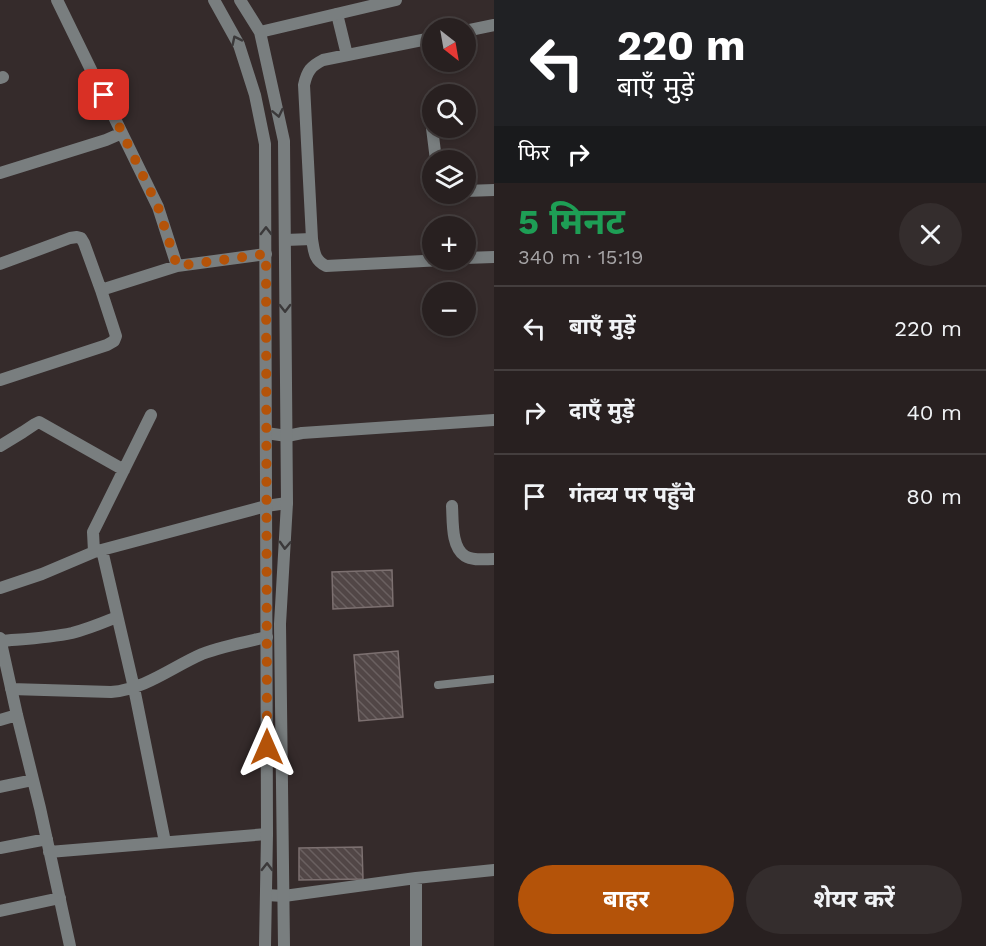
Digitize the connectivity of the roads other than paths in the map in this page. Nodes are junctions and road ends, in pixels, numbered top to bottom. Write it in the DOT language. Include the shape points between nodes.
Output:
graph roads {
  1 [pos="57,0"];
  2 [pos="214,0"];
  3 [pos="240,0"];
  4 [pos="396,0"];
  5 [pos="337,14"];
  6 [pos="494,25"];
  7 [pos="476,29"];
  8 [pos="260,32"];
  9 [pos="422,40"];
  10 [pos="346,55"];
  11 [pos="122,133"];
  12 [pos="0,173"];
  13 [pos="494,190"];
  14 [pos="476,191"];
  15 [pos="312,239"];
  16 [pos="285,240"];
  17 [pos="266,254"];
  18 [pos="494,257"];
  19 [pos="476,258"];
  20 [pos="422,261"];
  21 [pos="0,264"];
  22 [pos="177,266"];
  23 [pos="101,290"];
  24 [pos="0,380"];
  25 [pos="151,415"];
  26 [pos="494,420"];
  27 [pos="266,433"];
  28 [pos="286,436"];
  29 [pos="0,446"];
  30 [pos="124,471"];
  31 [pos="287,503"];
  32 [pos="266,506"];
  33 [pos="452,506"];
  34 [pos="98,551"];
  35 [pos="494,559"];
  36 [pos="0,588"];
  37 [pos="117,617"];
  38 [pos="267,637"];
  39 [pos="0,640"];
  40 [pos="2,654"];
  41 [pos="494,679"];
  42 [pos="438,685"];
  43 [pos="134,688"];
  44 [pos="11,689"];
  45 [pos="17,715"];
  46 [pos="0,720"];
  47 [pos="33,780"];
  48 [pos="0,787"];
  49 [pos="267,834"];
  50 [pos="46,839"];
  51 [pos="165,843"];
  52 [pos="0,848"];
  53 [pos="49,852"];
  54 [pos="494,870"];
  55 [pos="416,878"];
  56 [pos="266,895"];
  57 [pos="284,896"];
  58 [pos="60,898"];
  59 [pos="0,911"];
  60 [pos="70,946"];
  61 [pos="265,946"];
  62 [pos="284,946"];
  63 [pos="416,946"];
  1 -- 11 [label="street"];
  17 -- 2 [label="street, one-way" via="266,144 239,45"];
  3 -- 8 [label="street"];
  4 -- 5 [label="street"];
  5 -- 8 [label="street"];
  5 -- 10 [label="street"];
  6 -- 7 [label="street"];
  8 -- 16 [label="street, one-way" via="284,141"];
  9 -- 10 [label="street"];
  10 -- 15 [label="street" via="323,60 306,74"];
  11 -- 12 [label="street"];
  11 -- 22 [label="street" via="158,207"];
  13 -- 14 [label="street"];
  15 -- 16 [label="street"];
  15 -- 20 [label="street" via="316,259 326,266"];
  16 -- 28 [label="street, one-way"];
  17 -- 22 [label="street"];
  17 -- 27 [label="street"];
  18 -- 19 [label="street"];
  21 -- 23 [label="street" via="70,238 81,238"];
  22 -- 23 [label="street"];
  23 -- 24 [label="street" via="116,336 114,341"];
  25 -- 30 [label="street"];
  26 -- 28 [label="street"];
  27 -- 28 [label="street"];
  27 -- 32 [label="street"];
  28 -- 31 [label="street"];
  29 -- 30 [label="street" via="39,422"];
  30 -- 34 [label="street" via="93,532"];
  31 -- 32 [label="street"];
  31 -- 57 [label="street, one-way" via="280,624"];
  32 -- 34 [label="street"];
  32 -- 38 [label="street"];
  33 -- 35 [label="street" via="458,549 472,559"];
  34 -- 36 [label="street"];
  34 -- 37 [label="street"];
  37 -- 39 [label="street" via="71,633"];
  37 -- 43 [label="street"];
  38 -- 43 [label="street" via="213,650"];
  38 -- 49 [label="street"];
  39 -- 40 [label="street"];
  40 -- 44 [label="street"];
  41 -- 42 [label="lane"];
  43 -- 44 [label="street" via="111,692"];
  43 -- 51 [label="street"];
  44 -- 45 [label="street"];
  45 -- 46 [label="street"];
  45 -- 47 [label="street"];
  47 -- 48 [label="street"];
  47 -- 50 [label="street"];
  49 -- 51 [label="street"];
  56 -- 49 [label="street, one-way"];
  50 -- 52 [label="street"];
  50 -- 53 [label="street"];
  51 -- 53 [label="street"];
  53 -- 58 [label="street"];
  54 -- 55 [label="street"];
  55 -- 57 [label="street"];
  55 -- 63 [label="street"];
  56 -- 57 [label="street"];
  56 -- 61 [label="street"];
  57 -- 62 [label="street"];
  58 -- 59 [label="street"];
  58 -- 60 [label="street"];
}
